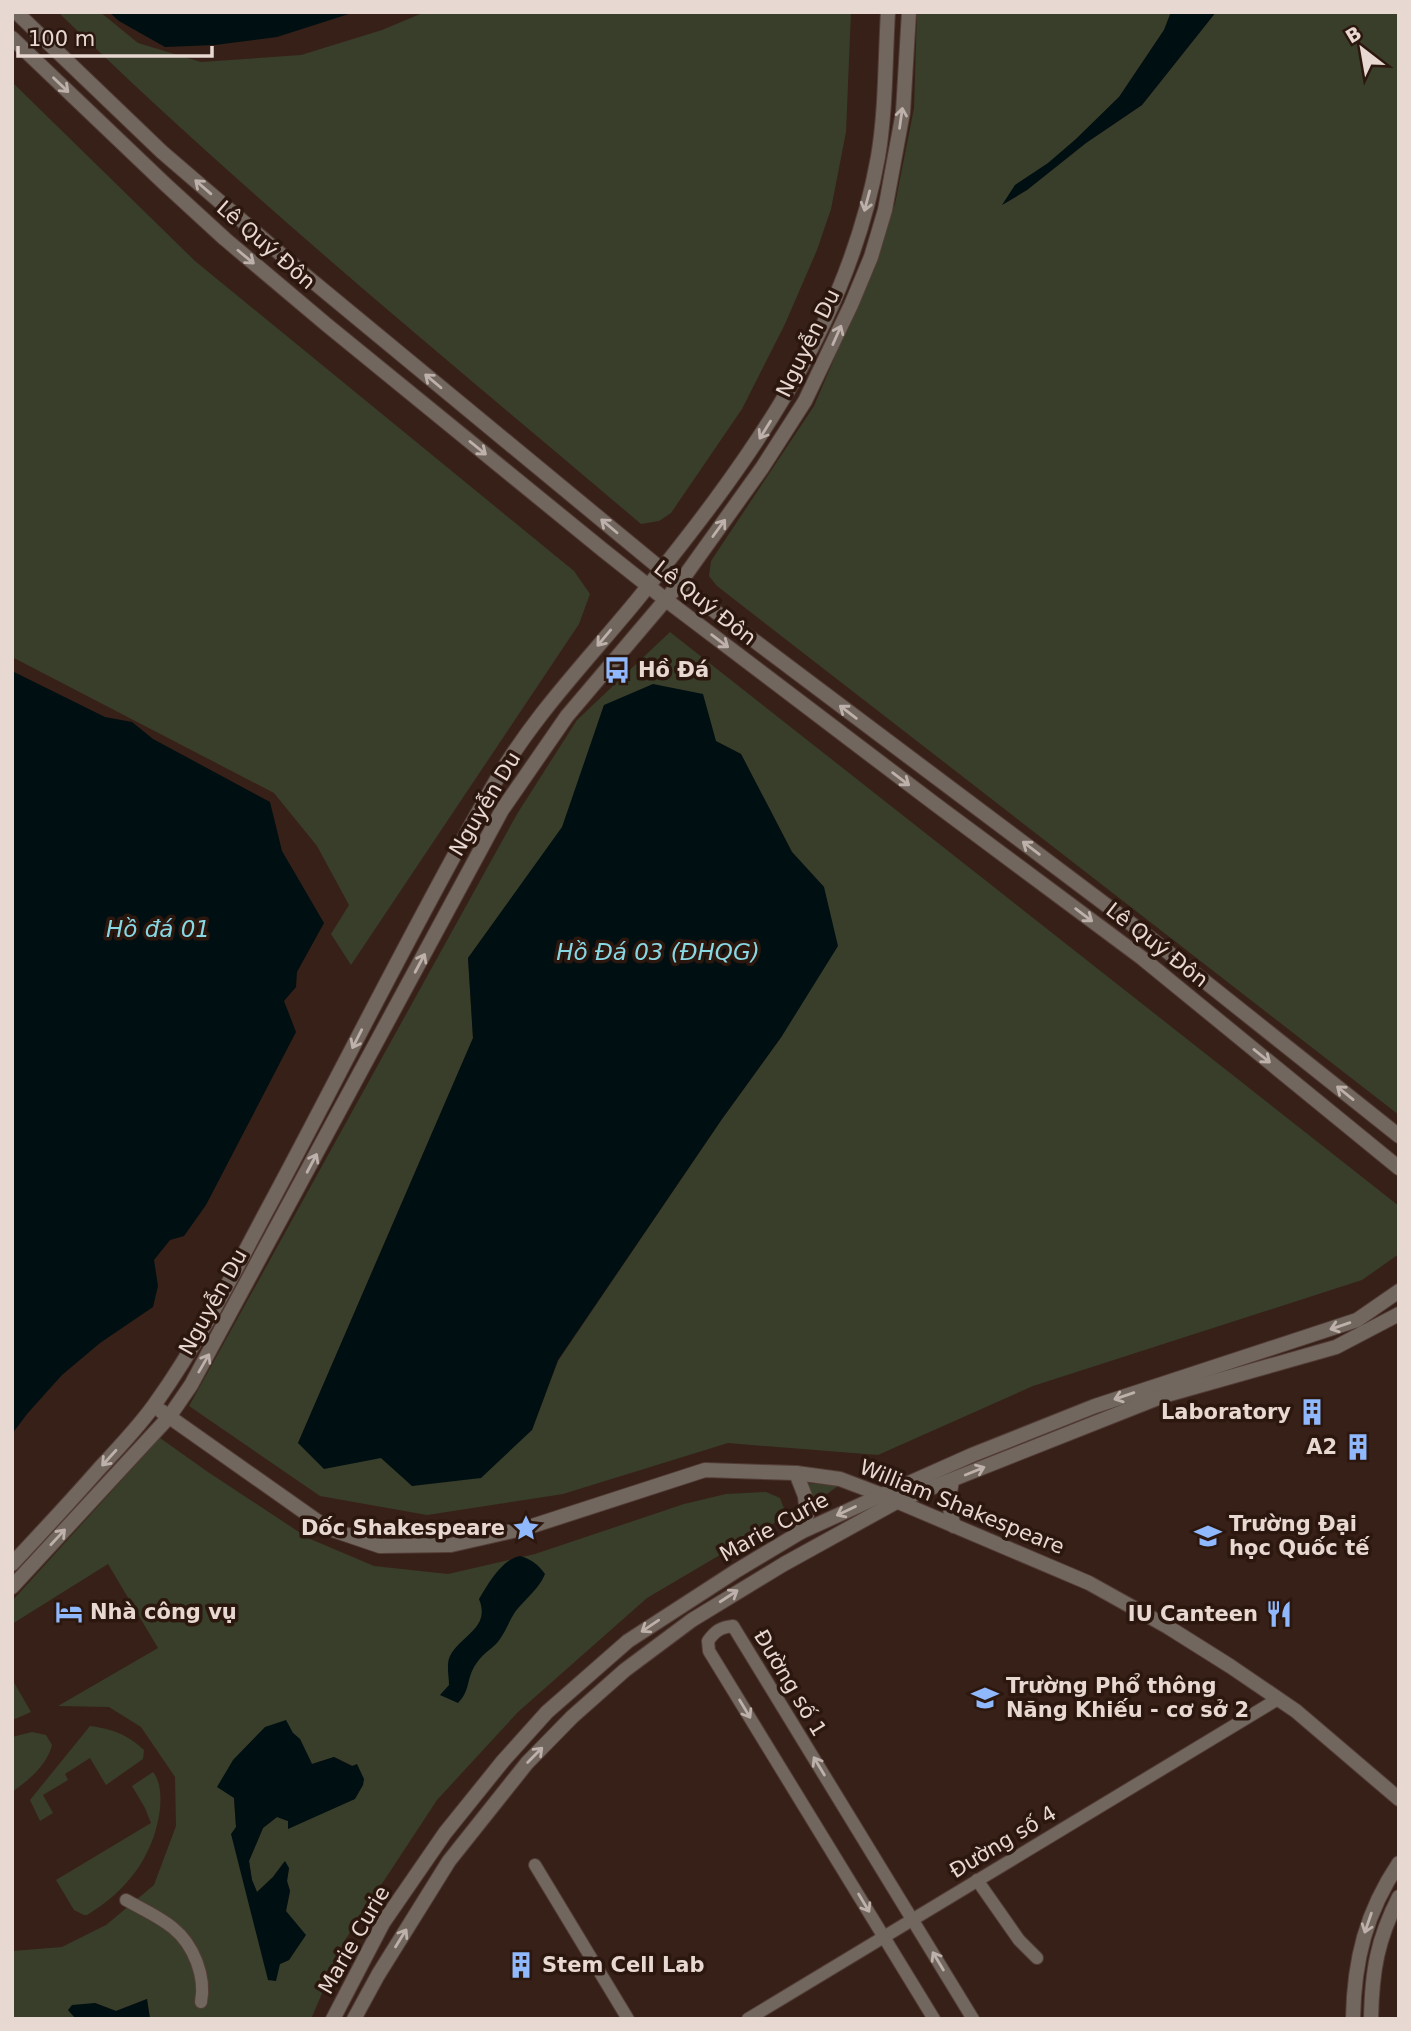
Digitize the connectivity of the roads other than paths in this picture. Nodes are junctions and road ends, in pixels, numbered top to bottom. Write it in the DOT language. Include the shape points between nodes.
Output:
graph roads {
  1 [pos="16,12"];
  2 [pos="888,12"];
  3 [pos="909,12"];
  4 [pos="12,38"];
  5 [pos="162,152"];
  6 [pos="148,167"];
  7 [pos="342,306"];
  8 [pos="327,325"];
  9 [pos="661,569"];
  10 [pos="679,584"];
  11 [pos="648,586"];
  12 [pos="666,600"];
  13 [pos="946,785"];
  14 [pos="935,804"];
  15 [pos="1062,871"];
  16 [pos="1050,889"];
  17 [pos="1154,941"];
  18 [pos="1142,958"];
  19 [pos="1399,1136"];
  20 [pos="1399,1168"];
  21 [pos="1399,1291"];
  22 [pos="1399,1314"];
  23 [pos="154,1406"];
  24 [pos="169,1417"];
  25 [pos="796,1473"];
  26 [pos="952,1481"];
  27 [pos="882,1494"];
  28 [pos="898,1501"];
  29 [pos="954,1526"];
  30 [pos="801,1532"];
  31 [pos="12,1564"];
  32 [pos="12,1587"];
  33 [pos="1278,1699"];
  34 [pos="1399,1799"];
  35 [pos="1399,1863"];
  36 [pos="535,1865"];
  37 [pos="977,1880"];
  38 [pos="1399,1897"];
  39 [pos="127,1900"];
  40 [pos="912,1920"];
  41 [pos="884,1937"];
  42 [pos="1037,1958"];
  43 [pos="362,1964"];
  44 [pos="378,1975"];
  45 [pos="201,2003"];
  46 [pos="333,2019"];
  47 [pos="354,2019"];
  48 [pos="628,2019"];
  49 [pos="748,2019"];
  50 [pos="934,2019"];
  51 [pos="973,2019"];
  52 [pos="1353,2019"];
  53 [pos="1371,2019"];
  1 -- 5 [label="street, Lê Quý Đôn"];
  2 -- 9 [label="street, Nguyễn Du, one-way" via="877,161 858,236 824,325 747,458"];
  10 -- 3 [label="street, Nguyễn Du, one-way" via="805,401 871,257 885,210 903,112"];
  4 -- 6 [label="street, Lê Quý Đôn, one-way"];
  5 -- 6 [label="street"];
  7 -- 5 [label="street, Lê Quý Đôn, one-way"];
  6 -- 8 [label="street, Lê Quý Đôn, one-way"];
  7 -- 8 [label="street"];
  9 -- 7 [label="street, Lê Quý Đôn, one-way"];
  8 -- 11 [label="street, Lê Quý Đôn, one-way"];
  9 -- 10 [label="street, Lê Quý Đôn"];
  9 -- 11 [label="street, Nguyễn Du"];
  10 -- 12 [label="street, Nguyễn Du"];
  13 -- 10 [label="street, Lê Quý Đôn, one-way"];
  11 -- 12 [label="street, Lê Quý Đôn"];
  11 -- 23 [label="street, Nguyễn Du, one-way" via="546,707 506,764 217,1304"];
  12 -- 14 [label="street, Lê Quý Đôn, one-way"];
  24 -- 12 [label="street, Nguyễn Du, one-way" via="206,1360 502,810 567,716"];
  13 -- 14 [label="street"];
  15 -- 13 [label="street, Lê Quý Đôn, one-way"];
  14 -- 16 [label="street, Lê Quý Đôn"];
  15 -- 16 [label="street"];
  15 -- 17 [label="street, Lê Quý Đôn"];
  16 -- 18 [label="street, Lê Quý Đôn, one-way"];
  17 -- 18 [label="street"];
  19 -- 17 [label="street, Lê Quý Đôn, one-way"];
  18 -- 20 [label="street, Lê Quý Đôn, one-way"];
  21 -- 27 [label="street, Marie Curie, one-way" via="1357,1320 1096,1406"];
  26 -- 22 [label="street, Marie Curie, one-way" via="1163,1396 1336,1347"];
  23 -- 24 [label="street, William Shakespeare"];
  23 -- 31 [label="street, Nguyễn Du, one-way"];
  24 -- 25 [label="street, William Shakespeare" via="327,1528 380,1546 451,1545 526,1528 705,1470"];
  32 -- 24 [label="street, Nguyễn Du, one-way"];
  25 -- 27 [label="street, William Shakespeare" via="840,1479"];
  25 -- 30 [label="street" via="807,1515"];
  26 -- 28 [label="street, Marie Curie"];
  26 -- 29 [label="street" via="949,1512"];
  27 -- 28 [label="street, William Shakespeare"];
  27 -- 30 [label="street, Marie Curie, one-way"];
  28 -- 29 [label="street, William Shakespeare"];
  44 -- 28 [label="street, Marie Curie, one-way" via="449,1861 527,1763 572,1717 692,1620"];
  29 -- 33 [label="street, William Shakespeare" via="1096,1586"];
  30 -- 43 [label="street, Marie Curie, one-way" via="628,1641 547,1712 445,1833 383,1923"];
  33 -- 34 [label="street, William Shakespeare"];
  33 -- 37 [label="street, Đường số 4"];
  35 -- 52 [label="street, one-way" via="1368,1920 1355,1976"];
  36 -- 48 [label="street"];
  37 -- 40 [label="street, Đường số 4"];
  37 -- 42 [label="street"];
  38 -- 53 [label="street" via="1375,1957"];
  39 -- 45 [label="street" via="174,1928 190,1946 200,1971"];
  40 -- 41 [label="street, Đường số 4"];
  40 -- 41 [label="street, Đường số 1, one-way" via="733,1626 722,1627 708,1641 709,1651"];
  51 -- 40 [label="street, Đường số 1, one-way"];
  41 -- 49 [label="street, Đường số 4"];
  41 -- 50 [label="street, Đường số 1"];
  43 -- 44 [label="street"];
  43 -- 46 [label="street, Marie Curie"];
  44 -- 47 [label="street, Marie Curie"];
}
